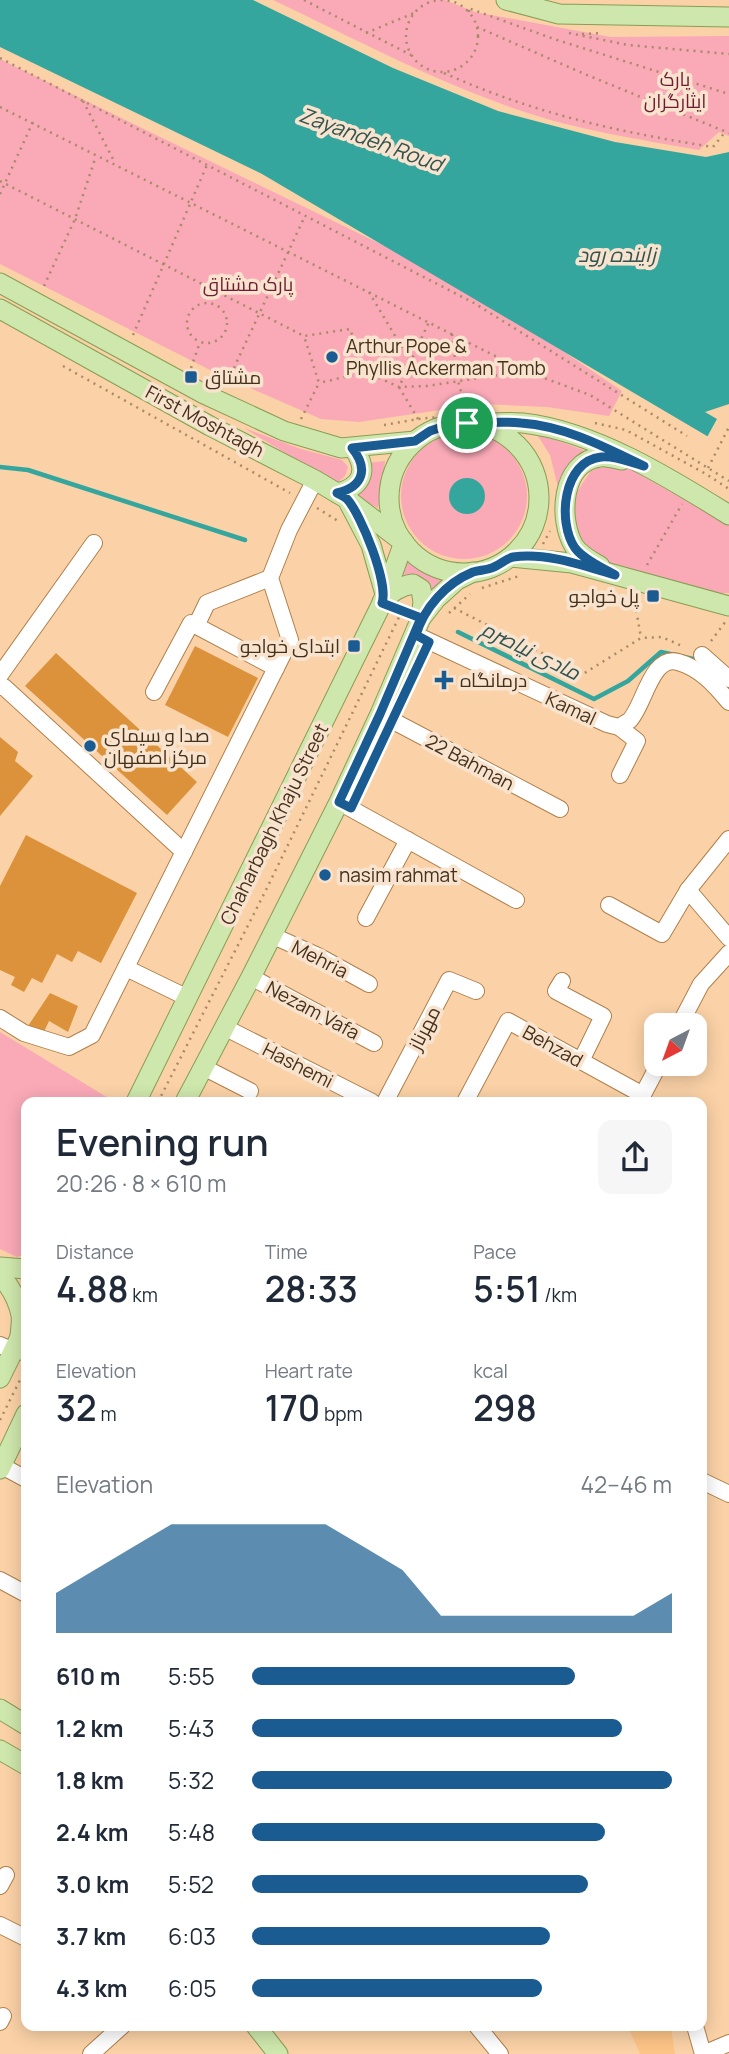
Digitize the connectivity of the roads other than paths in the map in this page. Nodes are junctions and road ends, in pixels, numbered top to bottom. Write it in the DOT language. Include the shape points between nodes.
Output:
graph roads {
  1 [pos="506,0"];
  2 [pos="726,12"];
  3 [pos="0,283"];
  4 [pos="0,309"];
  5 [pos="471,417"];
  6 [pos="415,441"];
  7 [pos="352,448"];
  8 [pos="644,466"];
  9 [pos="315,480"];
  10 [pos="342,496"];
  11 [pos="729,515"];
  12 [pos="404,542"];
  13 [pos="94,543"];
  14 [pos="511,557"];
  15 [pos="473,572"];
  16 [pos="615,575"];
  17 [pos="270,578"];
  18 [pos="383,598"];
  19 [pos="729,604"];
  20 [pos="196,626"];
  21 [pos="419,627"];
  22 [pos="702,655"];
  23 [pos="276,668"];
  24 [pos="0,675"];
  25 [pos="729,679"];
  26 [pos="0,687"];
  27 [pos="154,692"];
  28 [pos="729,702"];
  29 [pos="380,714"];
  30 [pos="619,727"];
  31 [pos="620,775"];
  32 [pos="339,802"];
  33 [pos="560,809"];
  34 [pos="729,839"];
  35 [pos="408,840"];
  36 [pos="184,852"];
  37 [pos="688,890"];
  38 [pos="516,900"];
  39 [pos="609,905"];
  40 [pos="366,918"];
  41 [pos="271,935"];
  42 [pos="729,938"];
  43 [pos="729,953"];
  44 [pos="126,968"];
  45 [pos="251,977"];
  46 [pos="562,981"];
  47 [pos="369,984"];
  48 [pos="476,991"];
  49 [pos="188,998"];
  50 [pos="686,1013"];
  51 [pos="0,1018"];
  52 [pos="224,1027"];
  53 [pos="374,1043"];
  54 [pos="581,1061"];
  55 [pos="204,1067"];
  56 [pos="653,1076"];
  57 [pos="250,1091"];
  58 [pos="138,1097"];
  59 [pos="188,1097"];
  60 [pos="362,1097"];
  61 [pos="388,1097"];
  62 [pos="468,1097"];
  63 [pos="638,1097"];
  64 [pos="642,1097"];
  65 [pos="0,1267"];
  66 [pos="21,1269"];
  67 [pos="0,1275"];
  68 [pos="17,1342"];
  69 [pos="0,1378"];
  70 [pos="21,1425"];
  71 [pos="1,1468"];
  72 [pos="21,1477"];
  73 [pos="707,1483"];
  74 [pos="729,1494"];
  75 [pos="0,1580"];
  76 [pos="21,1591"];
  77 [pos="0,1709"];
  78 [pos="21,1722"];
  79 [pos="0,1750"];
  80 [pos="21,1762"];
  81 [pos="0,1925"];
  82 [pos="21,1936"];
  83 [pos="116,2031"];
  84 [pos="260,2031"];
  85 [pos="481,2031"];
  86 [pos="696,2031"];
  87 [pos="729,2043"];
  88 [pos="91,2054"];
  89 [pos="278,2054"];
  90 [pos="500,2054"];
  91 [pos="703,2054"];
  1 -- 2 [label="main road" via="559,14"];
  3 -- 7 [label="main road, First Moshtagh" via="261,422 323,444"];
  4 -- 9 [label="main road, First Moshtagh"];
  5 -- 6 [label="main road"];
  5 -- 8 [label="main road" via="551,428"];
  5 -- 14 [label="main road" via="512,440 535,475 540,499 537,515 532,531"];
  6 -- 7 [label="main road, First Moshtagh"];
  6 -- 12 [label="main road" via="402,455 390,489 390,508"];
  7 -- 10 [label="main road" via="362,470 358,482"];
  8 -- 11 [label="main road"];
  8 -- 16 [label="main road" via="611,457 591,460 580,468 566,492 566,521 575,548"];
  9 -- 10 [label="main road, First Moshtagh"];
  9 -- 17 [label="street"];
  10 -- 12 [label="main road, First Moshtagh"];
  10 -- 18 [label="main road" via="371,545"];
  12 -- 15 [label="main road" via="442,569"];
  12 -- 18 [label="main road, Chaharbagh Khaju Street"];
  13 -- 24 [label="street"];
  14 -- 15 [label="main road"];
  14 -- 16 [label="main road" via="554,559"];
  15 -- 21 [label="main road" via="436,599"];
  16 -- 19 [label="main road"];
  17 -- 20 [label="street" via="207,603"];
  17 -- 23 [label="street" via="290,640"];
  18 -- 21 [label="main road" via="404,585 421,589"];
  18 -- 49 [label="main road, Chaharbagh Khaju Street"];
  20 -- 23 [label="street"];
  20 -- 27 [label="street" via="191,623"];
  21 -- 29 [label="main road"];
  21 -- 30 [label="street, Kamal"];
  22 -- 25 [label="street"];
  23 -- 36 [label="street"];
  26 -- 36 [label="street"];
  28 -- 30 [label="street, Kamal" via="710,679 673,660 655,671 635,712"];
  29 -- 32 [label="main road"];
  29 -- 33 [label="street, 22 Bahman"];
  30 -- 31 [label="street" via="637,741"];
  32 -- 35 [label="street"];
  32 -- 41 [label="main road"];
  34 -- 37 [label="street"];
  35 -- 38 [label="street"];
  35 -- 40 [label="street"];
  36 -- 44 [label="street"];
  37 -- 39 [label="street" via="662,934"];
  37 -- 42 [label="street"];
  41 -- 45 [label="main road"];
  41 -- 47 [label="street, Mehria"];
  43 -- 50 [label="street" via="701,984"];
  44 -- 49 [label="street"];
  44 -- 51 [label="street" via="92,1035 69,1047 24,1033"];
  45 -- 52 [label="main road"];
  45 -- 53 [label="street, Nezam Vafa"];
  46 -- 54 [label="street" via="556,990 603,1016"];
  48 -- 61 [label="street, مهرناز" via="449,980"];
  49 -- 58 [label="main road, Chaharbagh Khaju Street"];
  52 -- 55 [label="main road"];
  52 -- 60 [label="street, Hashemi"];
  54 -- 62 [label="street, Behzad" via="508,1021"];
  54 -- 63 [label="street, Behzad"];
  55 -- 57 [label="street"];
  55 -- 59 [label="main road"];
  56 -- 64 [label="street"];
  65 -- 66 [label="main road"];
  67 -- 68 [label="main road" via="17,1301 21,1317"];
  68 -- 69 [label="main road"];
  70 -- 71 [label="main road"];
  71 -- 72 [label="street"];
  73 -- 74 [label="street"];
  75 -- 76 [label="street"];
  77 -- 78 [label="main road"];
  79 -- 80 [label="main road"];
  81 -- 82 [label="street"];
  83 -- 88 [label="street"];
  84 -- 89 [label="main road"];
  85 -- 90 [label="street"];
  86 -- 91 [label="street"];
  87 -- 91 [label="street"];
}
